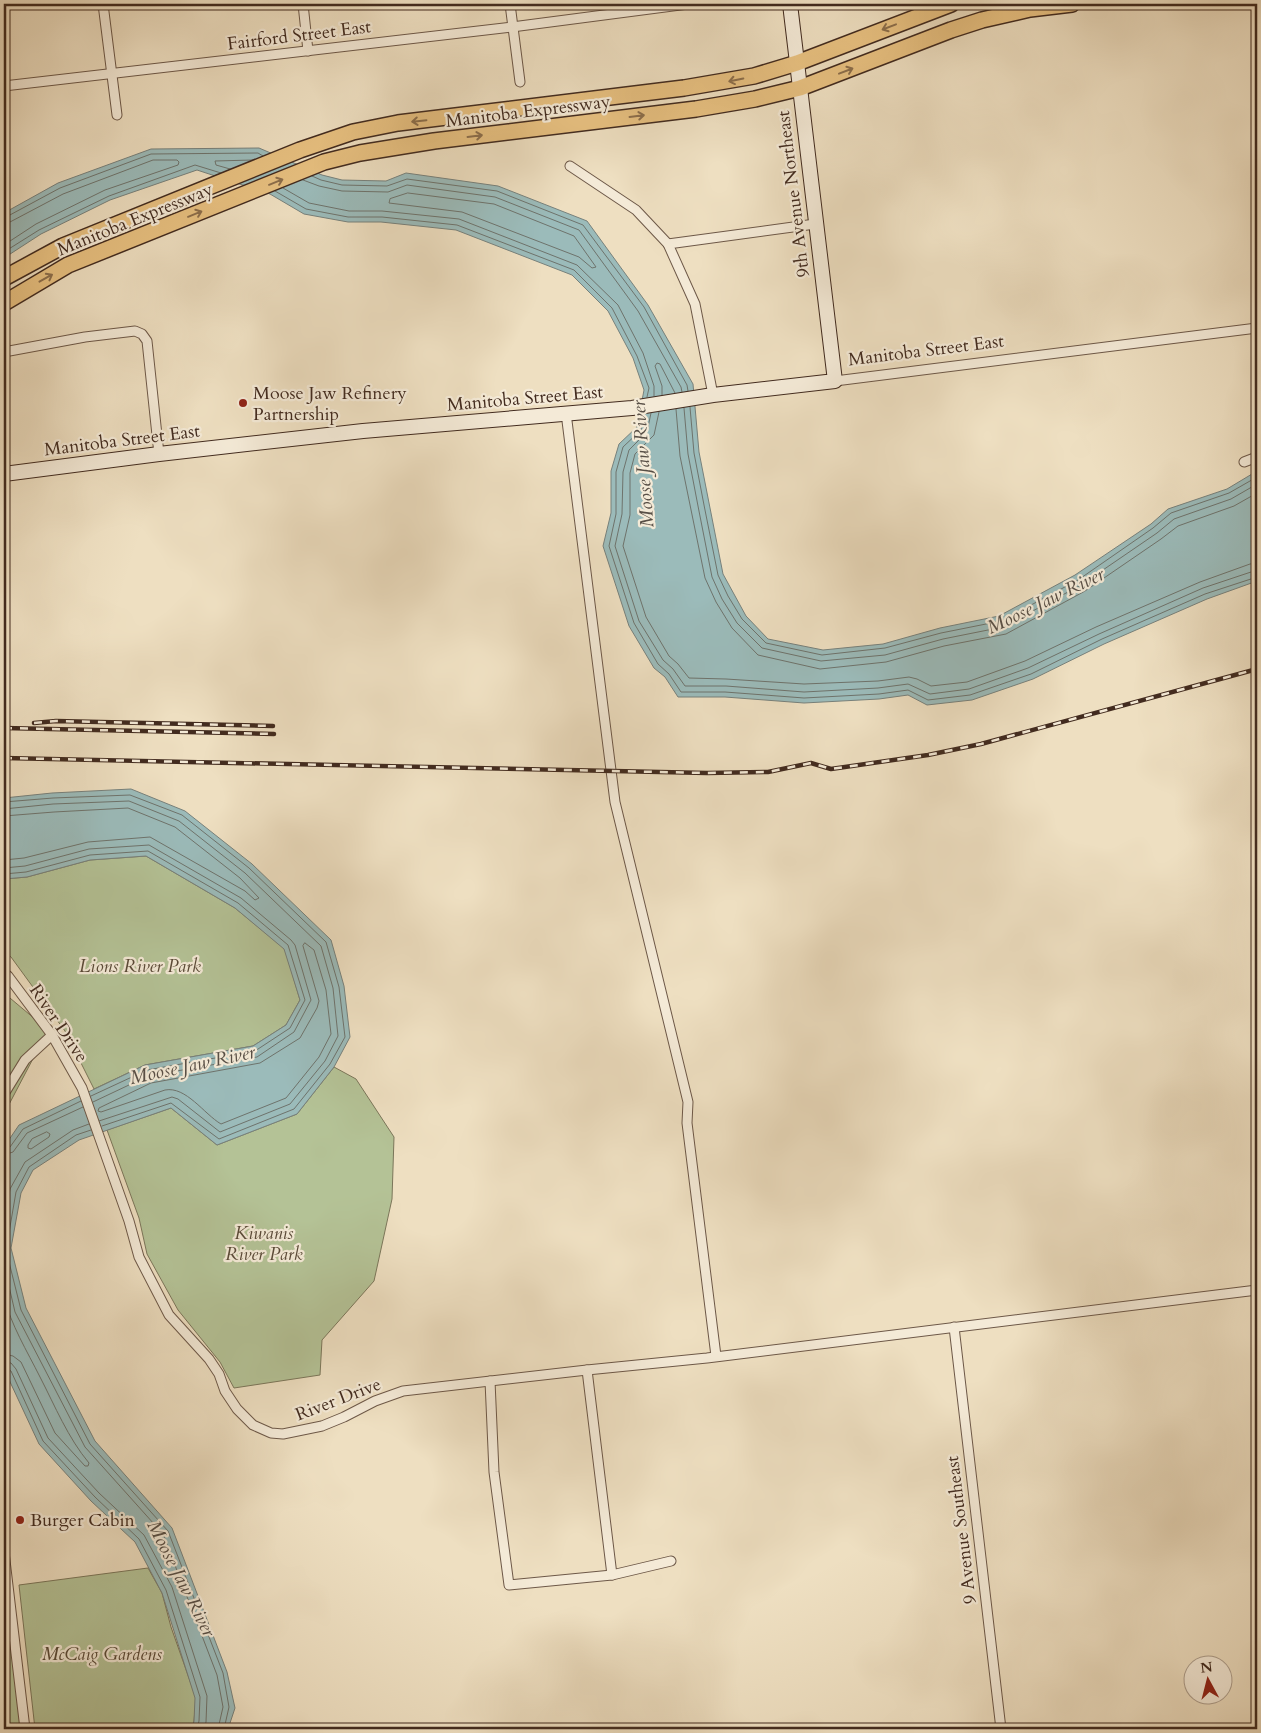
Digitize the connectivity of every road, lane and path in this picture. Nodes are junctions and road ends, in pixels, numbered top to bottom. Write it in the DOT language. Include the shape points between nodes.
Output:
graph roads {
  1 [pos="103,4"];
  2 [pos="303,4"];
  3 [pos="510,4"];
  4 [pos="688,4"];
  5 [pos="790,4"];
  6 [pos="951,4"];
  7 [pos="1072,4"];
  8 [pos="512,27"];
  9 [pos="308,51"];
  10 [pos="797,63"];
  11 [pos="112,73"];
  12 [pos="520,82"];
  13 [pos="4,86"];
  14 [pos="800,88"];
  15 [pos="117,114"];
  16 [pos="570,166"];
  17 [pos="815,224"];
  18 [pos="668,244"];
  19 [pos="4,278"];
  20 [pos="4,303"];
  21 [pos="1257,328"];
  22 [pos="4,352"];
  23 [pos="835,381"];
  24 [pos="708,396"];
  25 [pos="566,413"];
  26 [pos="159,454"];
  27 [pos="1257,457"];
  28 [pos="1244,462"];
  29 [pos="4,474"];
  30 [pos="4,972"];
  31 [pos="52,1035"];
  32 [pos="4,1094"];
  33 [pos="1257,1290"];
  34 [pos="954,1327"];
  35 [pos="711,1357"];
  36 [pos="586,1370"];
  37 [pos="490,1381"];
  38 [pos="4,1552"];
  39 [pos="671,1561"];
  40 [pos="612,1575"];
  41 [pos="26,1729"];
  42 [pos="1001,1729"];
  1 -- 11 [label="street"];
  2 -- 9 [label="street"];
  3 -- 8 [label="street"];
  4 -- 8 [label="street, Fairford Street East"];
  5 -- 10 [label="street, 9th Avenue Northeast"];
  6 -- 10 [label="main road, Manitoba Expressway, one-way"];
  14 -- 7 [label="main road, Manitoba Expressway, one-way" via="982,20"];
  8 -- 9 [label="street, Fairford Street East"];
  8 -- 12 [label="street"];
  9 -- 11 [label="street, Fairford Street East"];
  10 -- 14 [label="street, 9th Avenue Northeast"];
  10 -- 19 [label="main road, Manitoba Expressway, one-way" via="721,83 398,123 353,132 300,150 63,246"];
  11 -- 13 [label="street, Fairford Street East"];
  11 -- 15 [label="street"];
  14 -- 17 [label="street, 9th Avenue Northeast"];
  20 -- 14 [label="main road, Manitoba Expressway, one-way" via="68,265 324,162 434,141 696,109"];
  16 -- 18 [label="street" via="636,210"];
  17 -- 18 [label="street"];
  17 -- 23 [label="street, 9th Avenue Northeast"];
  18 -- 24 [label="street" via="695,304"];
  21 -- 23 [label="street, Manitoba Street East"];
  22 -- 26 [label="street" via="86,336 135,331 142,334 147,341"];
  23 -- 24 [label="street, Manitoba Street East"];
  24 -- 25 [label="street, Manitoba Street East" via="632,408"];
  25 -- 26 [label="street, Manitoba Street East"];
  25 -- 35 [label="street" via="615,802 688,1102 687,1123"];
  26 -- 29 [label="street, Manitoba Street East"];
  27 -- 28 [label="street"];
  30 -- 31 [label="street, River Drive"];
  31 -- 32 [label="street" via="25,1060"];
  31 -- 37 [label="street, River Drive" via="84,1094 139,1257 168,1315 209,1358 225,1391 253,1425 271,1433 298,1432 337,1420 403,1392"];
  33 -- 34 [label="street, River Drive"];
  34 -- 35 [label="street, River Drive"];
  34 -- 42 [label="street, 9 Avenue Southeast"];
  35 -- 36 [label="street, River Drive"];
  36 -- 37 [label="street, River Drive"];
  36 -- 40 [label="street"];
  37 -- 40 [label="street" via="494,1472 509,1585"];
  38 -- 41 [label="street"];
  39 -- 40 [label="street"];
}
